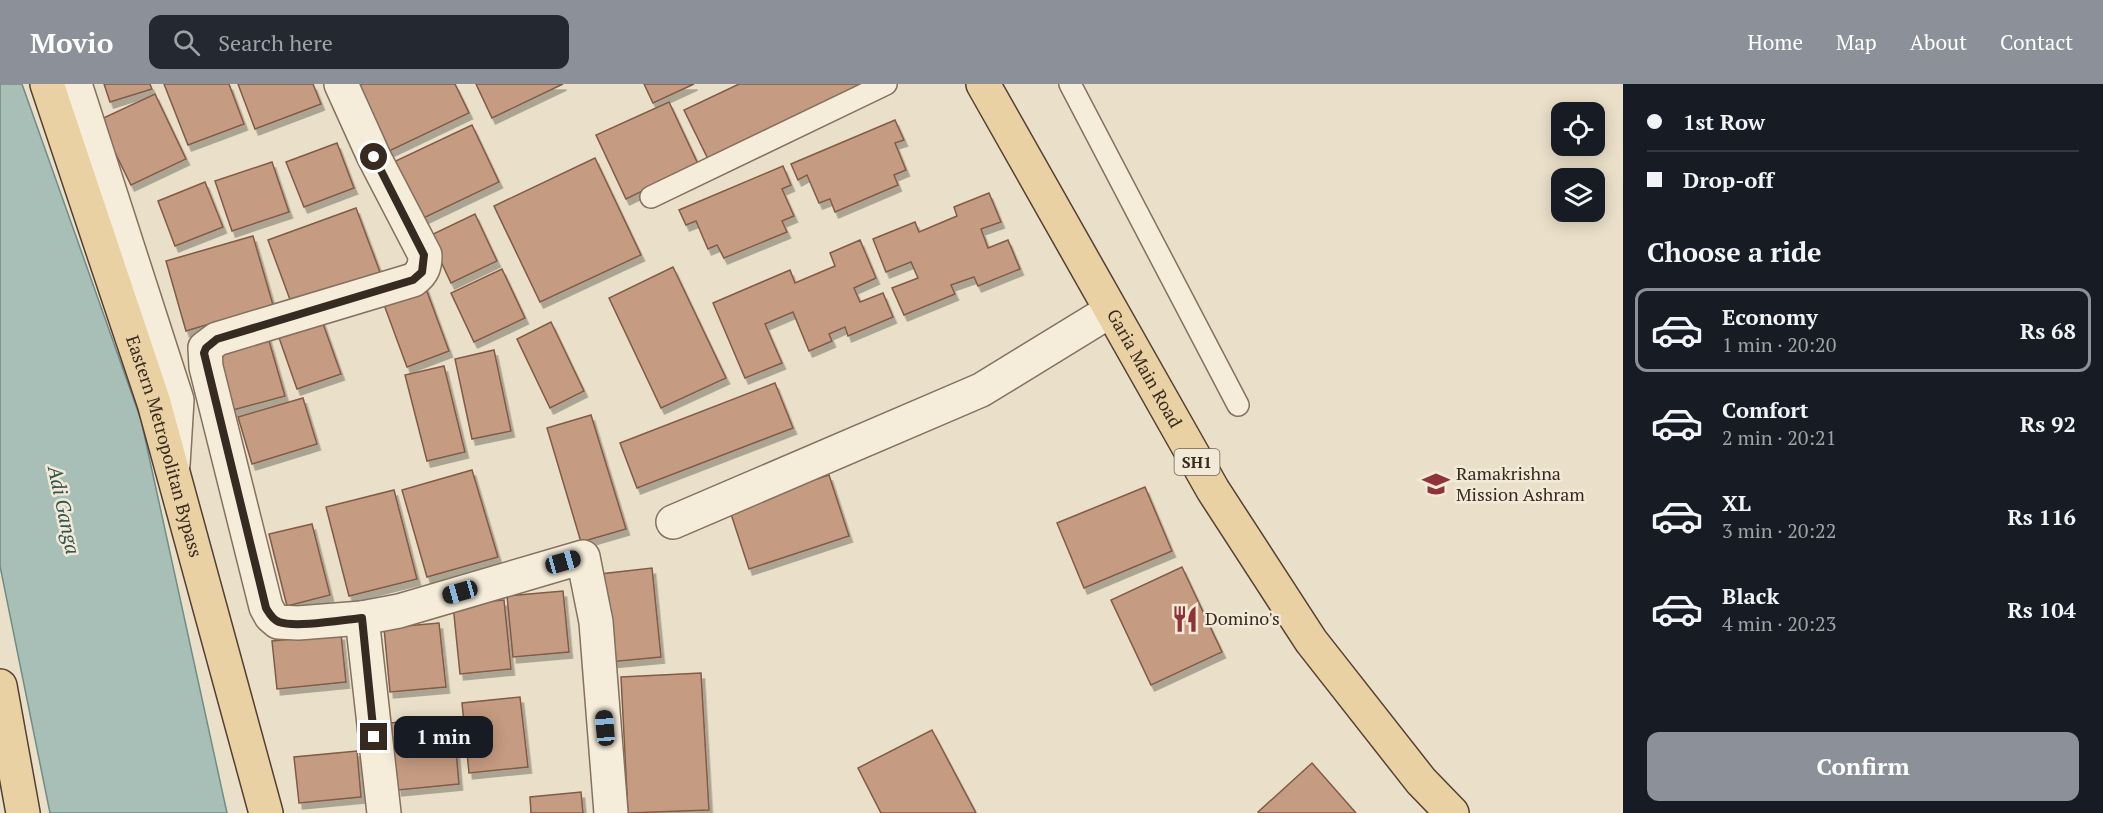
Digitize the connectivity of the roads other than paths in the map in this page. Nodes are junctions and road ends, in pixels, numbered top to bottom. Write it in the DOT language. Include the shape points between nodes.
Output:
graph roads {
  1 [pos="47,84"];
  2 [pos="75,84"];
  3 [pos="340,84"];
  4 [pos="886,84"];
  5 [pos="983,84"];
  6 [pos="1070,84"];
  7 [pos="651,197"];
  8 [pos="1110,311"];
  9 [pos="1238,405"];
  10 [pos="172,469"];
  11 [pos="673,522"];
  12 [pos="362,618"];
  13 [pos="0,687"];
  14 [pos="23,813"];
  15 [pos="266,813"];
  16 [pos="384,813"];
  17 [pos="611,813"];
  18 [pos="1452,813"];
  1 -- 10 [label="main road, Eastern Metropolitan Bypass" via="154,403"];
  2 -- 10 [label="street" via="177,400"];
  3 -- 12 [label="street" via="424,255 422,272 413,280 217,339 204,353 266,608 278,622"];
  4 -- 7 [label="lane"];
  5 -- 8 [label="main road, Garia Main Road / SH1"];
  6 -- 9 [label="lane"];
  8 -- 11 [label="street" via="981,390"];
  8 -- 18 [label="main road, Garia Main Road / SH1" via="1213,490 1311,641 1421,781"];
  10 -- 15 [label="main road, Eastern Metropolitan Bypass"];
  12 -- 16 [label="street"];
  12 -- 17 [label="street" via="583,556 596,622"];
  13 -- 14 [label="main road"];
}
